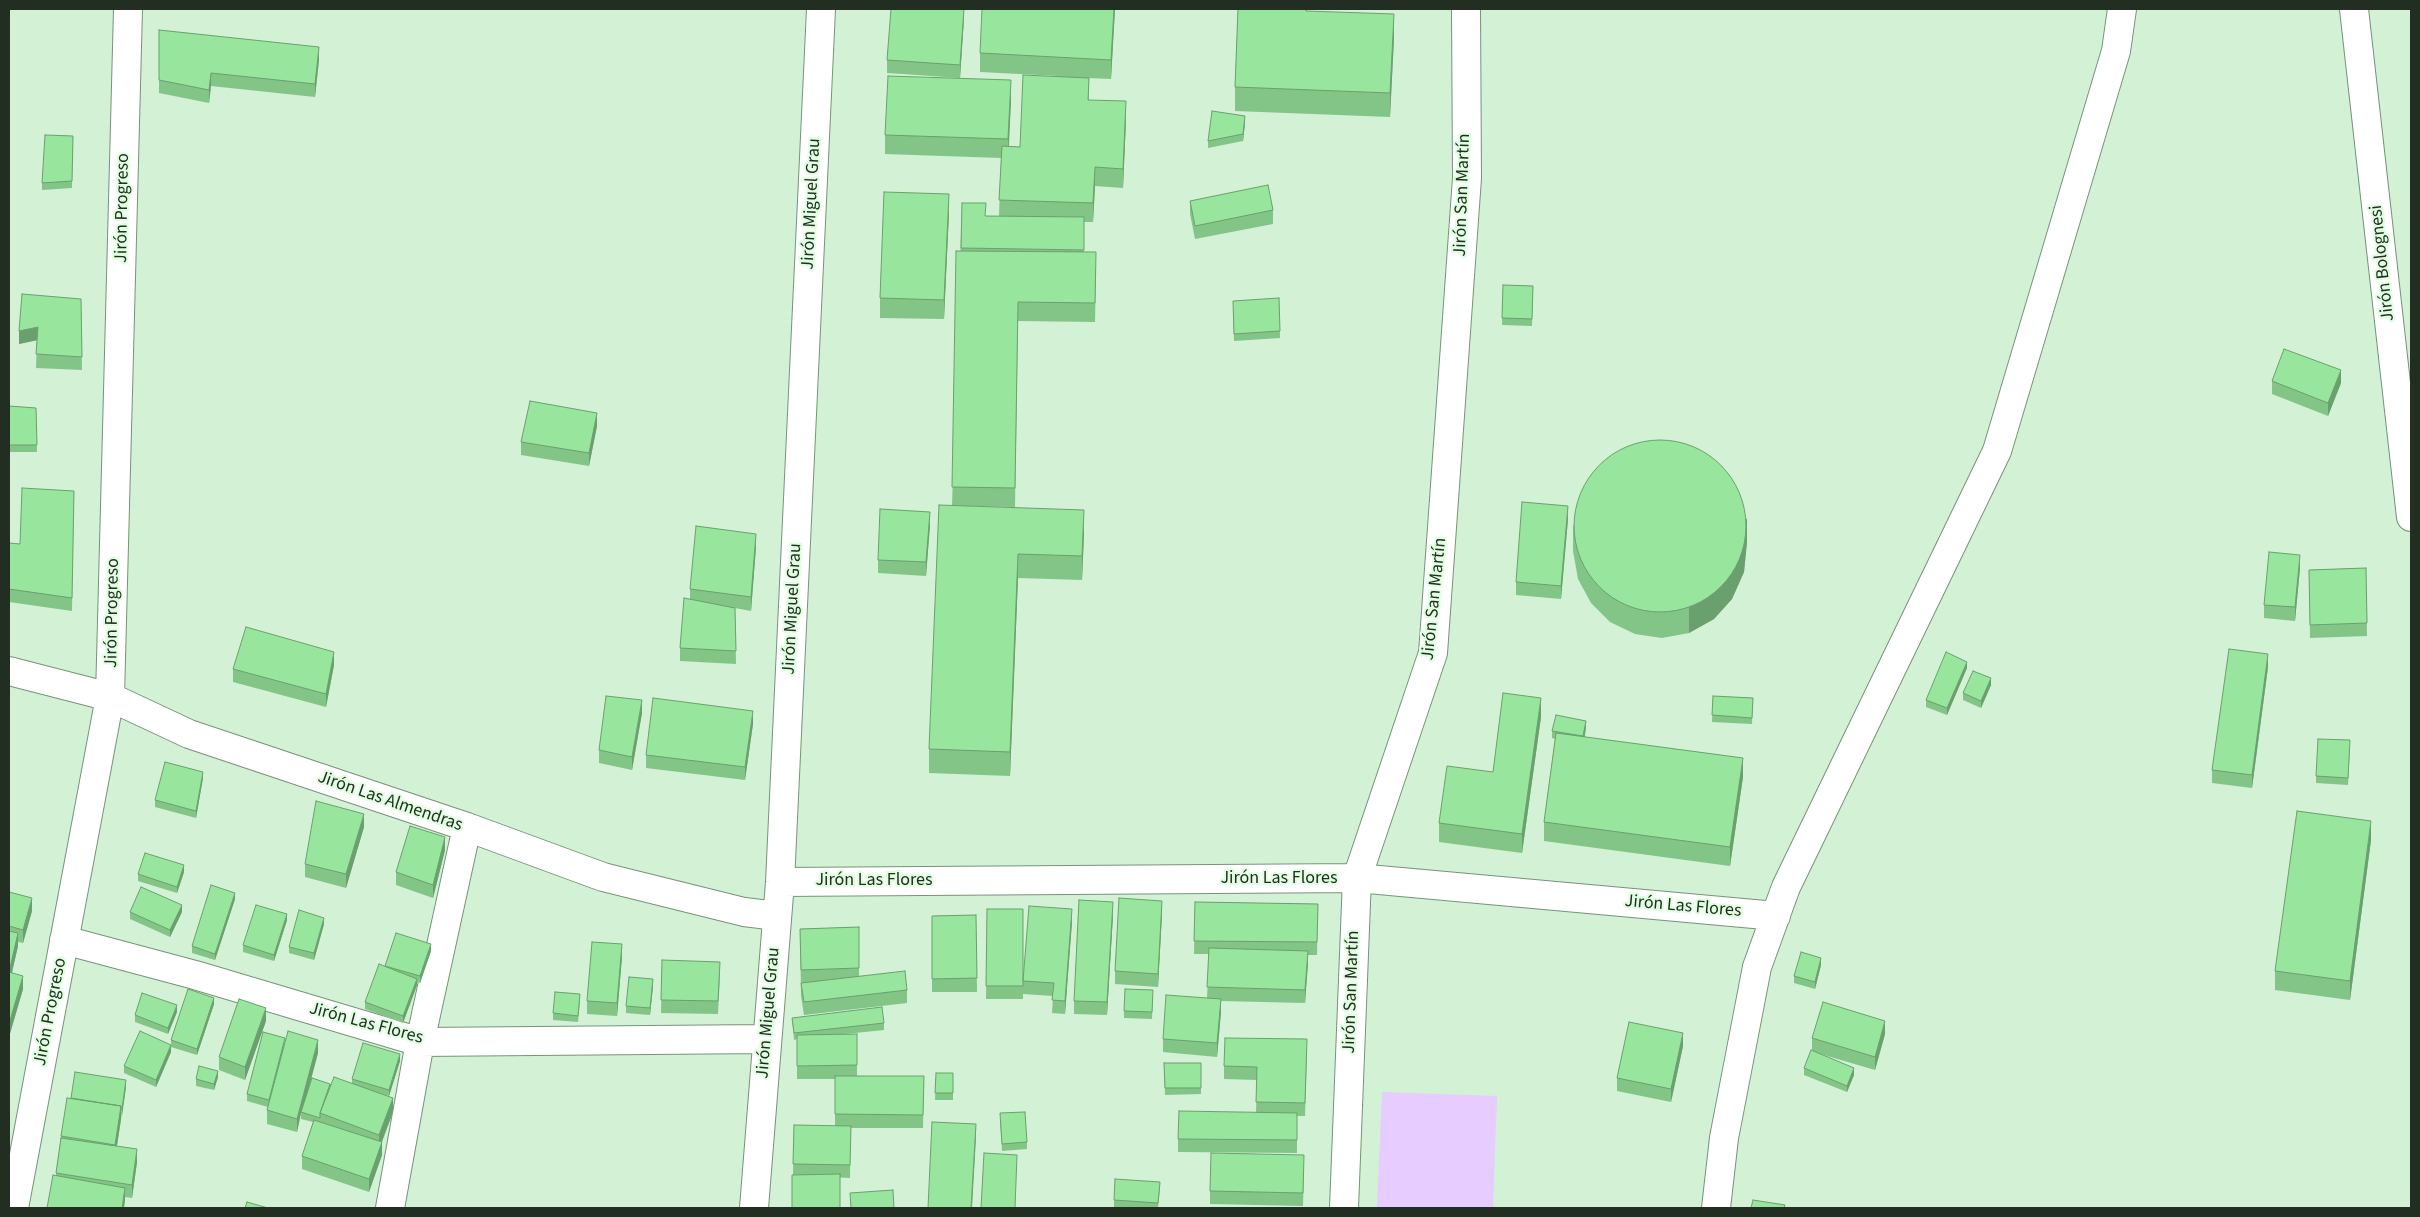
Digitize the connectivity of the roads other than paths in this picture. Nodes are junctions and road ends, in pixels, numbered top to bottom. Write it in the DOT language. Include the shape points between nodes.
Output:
graph roads {
  1 [pos="128,9"];
  2 [pos="821,9"];
  3 [pos="1466,9"];
  4 [pos="2122,9"];
  5 [pos="2354,9"];
  6 [pos="2411,517"];
  7 [pos="9,671"];
  8 [pos="110,697"];
  9 [pos="467,827"];
  10 [pos="1357,878"];
  11 [pos="780,882"];
  12 [pos="777,916"];
  13 [pos="1776,916"];
  14 [pos="64,940"];
  15 [pos="766,1040"];
  16 [pos="420,1042"];
  17 [pos="14,1208"];
  18 [pos="390,1208"];
  19 [pos="754,1208"];
  20 [pos="1344,1208"];
  21 [pos="1716,1208"];
  1 -- 8 [label="street, Jirón Progreso"];
  2 -- 11 [label="street, Jirón Miguel Grau"];
  3 -- 10 [label="street, Jirón San Martín" via="1467,178 1433,653"];
  4 -- 13 [label="street" via="2116,52 1996,451 1786,887"];
  5 -- 6 [label="street, Jirón Bolognesi"];
  7 -- 8 [label="street, Jirón Las Almendras"];
  8 -- 9 [label="street, Jirón Las Almendras" via="189,734"];
  8 -- 14 [label="street, Jirón Progreso"];
  9 -- 12 [label="street, Jirón Las Almendras" via="603,877 744,912"];
  9 -- 16 [label="street"];
  10 -- 11 [label="street, Jirón Las Flores"];
  10 -- 13 [label="street, Jirón Las Flores"];
  10 -- 20 [label="street, Jirón San Martín"];
  11 -- 12 [label="street, Jirón Miguel Grau"];
  12 -- 15 [label="street, Jirón Miguel Grau"];
  13 -- 21 [label="street" via="1757,967 1724,1138"];
  14 -- 16 [label="street, Jirón Las Flores"];
  14 -- 17 [label="street, Jirón Progreso"];
  15 -- 16 [label="street, Jirón Las Flores"];
  15 -- 19 [label="street, Jirón Miguel Grau"];
  16 -- 18 [label="street"];
}
